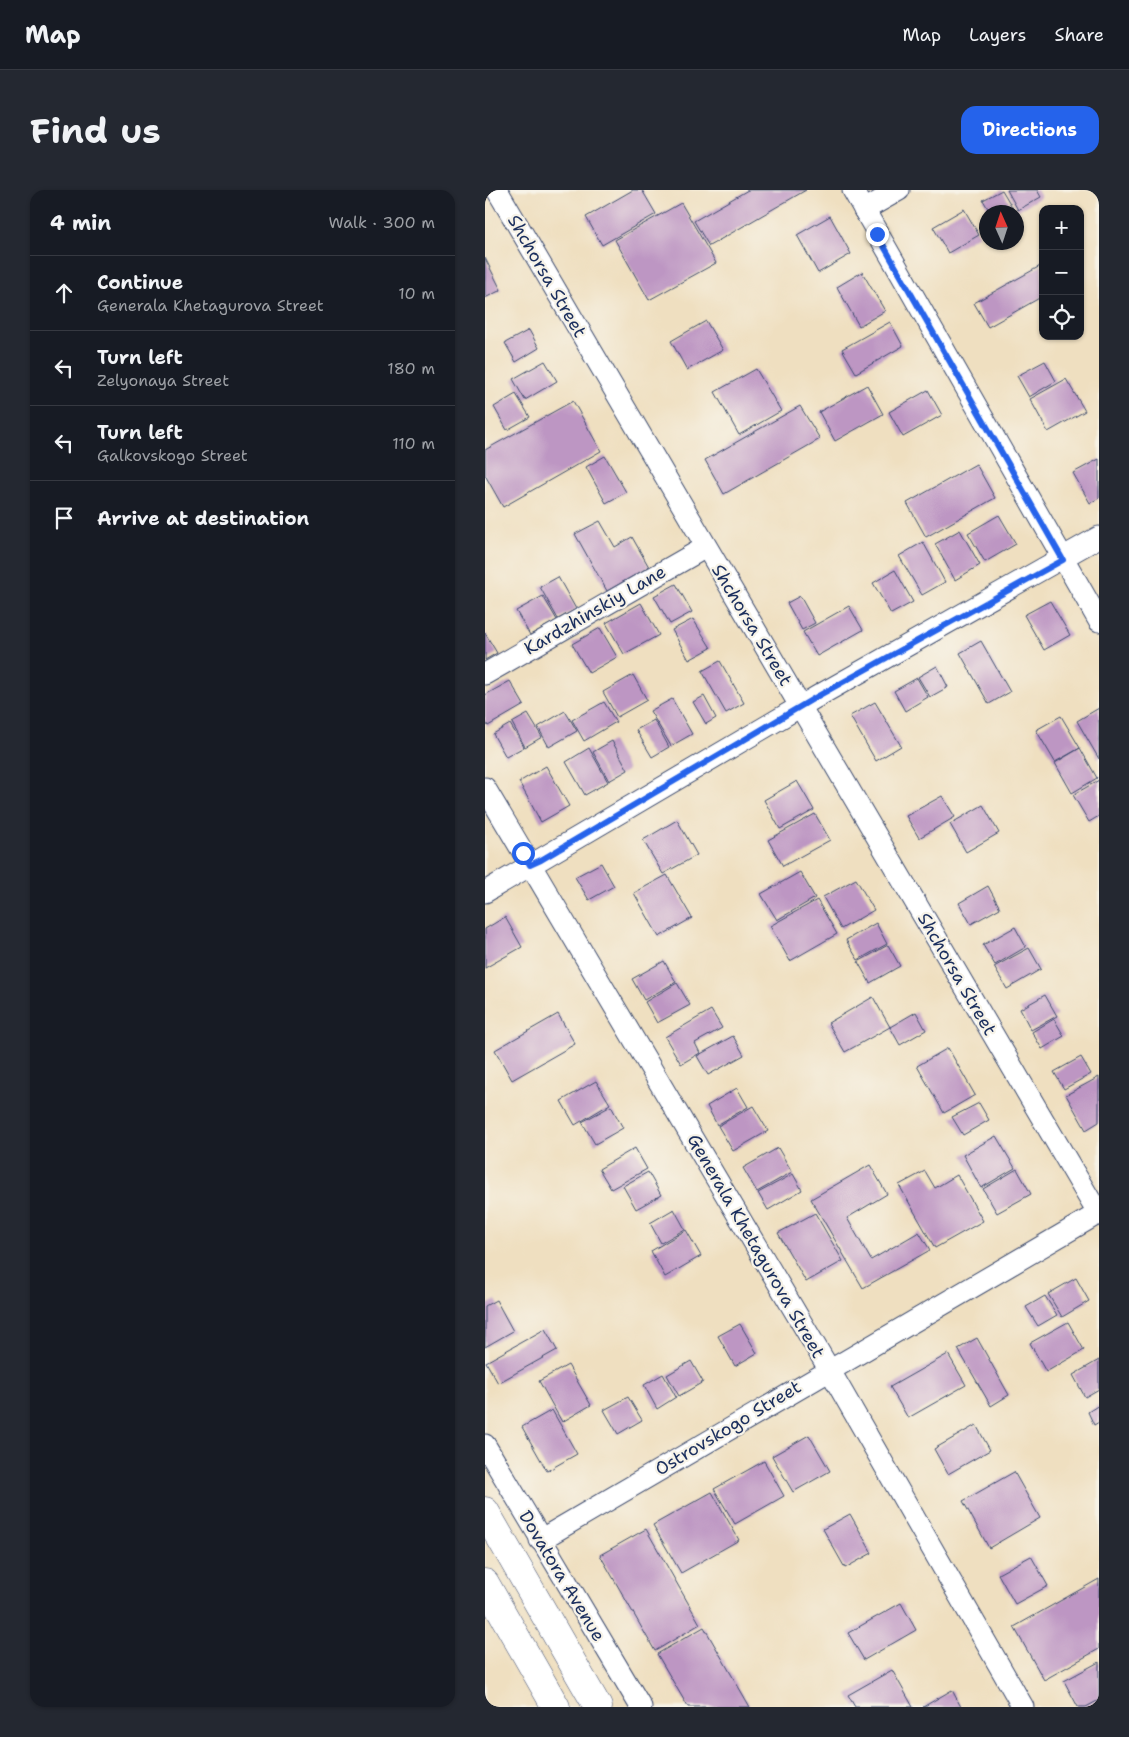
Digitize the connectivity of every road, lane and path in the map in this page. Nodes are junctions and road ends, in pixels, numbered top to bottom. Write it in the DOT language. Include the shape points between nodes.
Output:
graph roads {
  1 [pos="497,190"];
  2 [pos="853,190"];
  3 [pos="899,190"];
  4 [pos="864,210"];
  5 [pos="1099,537"];
  6 [pos="706,547"];
  7 [pos="1063,560"];
  8 [pos="1099,621"];
  9 [pos="485,674"];
  10 [pos="801,706"];
  11 [pos="485,788"];
  12 [pos="530,865"];
  13 [pos="485,892"];
  14 [pos="1099,1214"];
  15 [pos="829,1369"];
  16 [pos="485,1445"];
  17 [pos="485,1511"];
  18 [pos="539,1540"];
  19 [pos="485,1583"];
  20 [pos="556,1707"];
  21 [pos="598,1707"];
  22 [pos="641,1707"];
  23 [pos="1023,1707"];
  1 -- 6 [label="street, Shchorsa Street"];
  2 -- 4 [label="street"];
  3 -- 4 [label="street"];
  4 -- 7 [label="street"];
  5 -- 7 [label="street"];
  6 -- 9 [label="street, Kardzhinskiy Lane"];
  6 -- 10 [label="street, Shchorsa Street"];
  7 -- 8 [label="street"];
  7 -- 10 [label="street"];
  10 -- 12 [label="street"];
  10 -- 14 [label="street, Shchorsa Street"];
  11 -- 12 [label="street, Generala Khetagurova Street"];
  12 -- 13 [label="street"];
  12 -- 15 [label="street, Generala Khetagurova Street"];
  14 -- 15 [label="street, Ostrovskogo Street"];
  15 -- 18 [label="street, Ostrovskogo Street"];
  15 -- 23 [label="street, Generala Khetagurova Street"];
  16 -- 18 [label="street, Dovatora Avenue"];
  17 -- 21 [label="main road, Dovatora Avenue"];
  18 -- 22 [label="street, Dovatora Avenue"];
  19 -- 20 [label="main road"];
}
